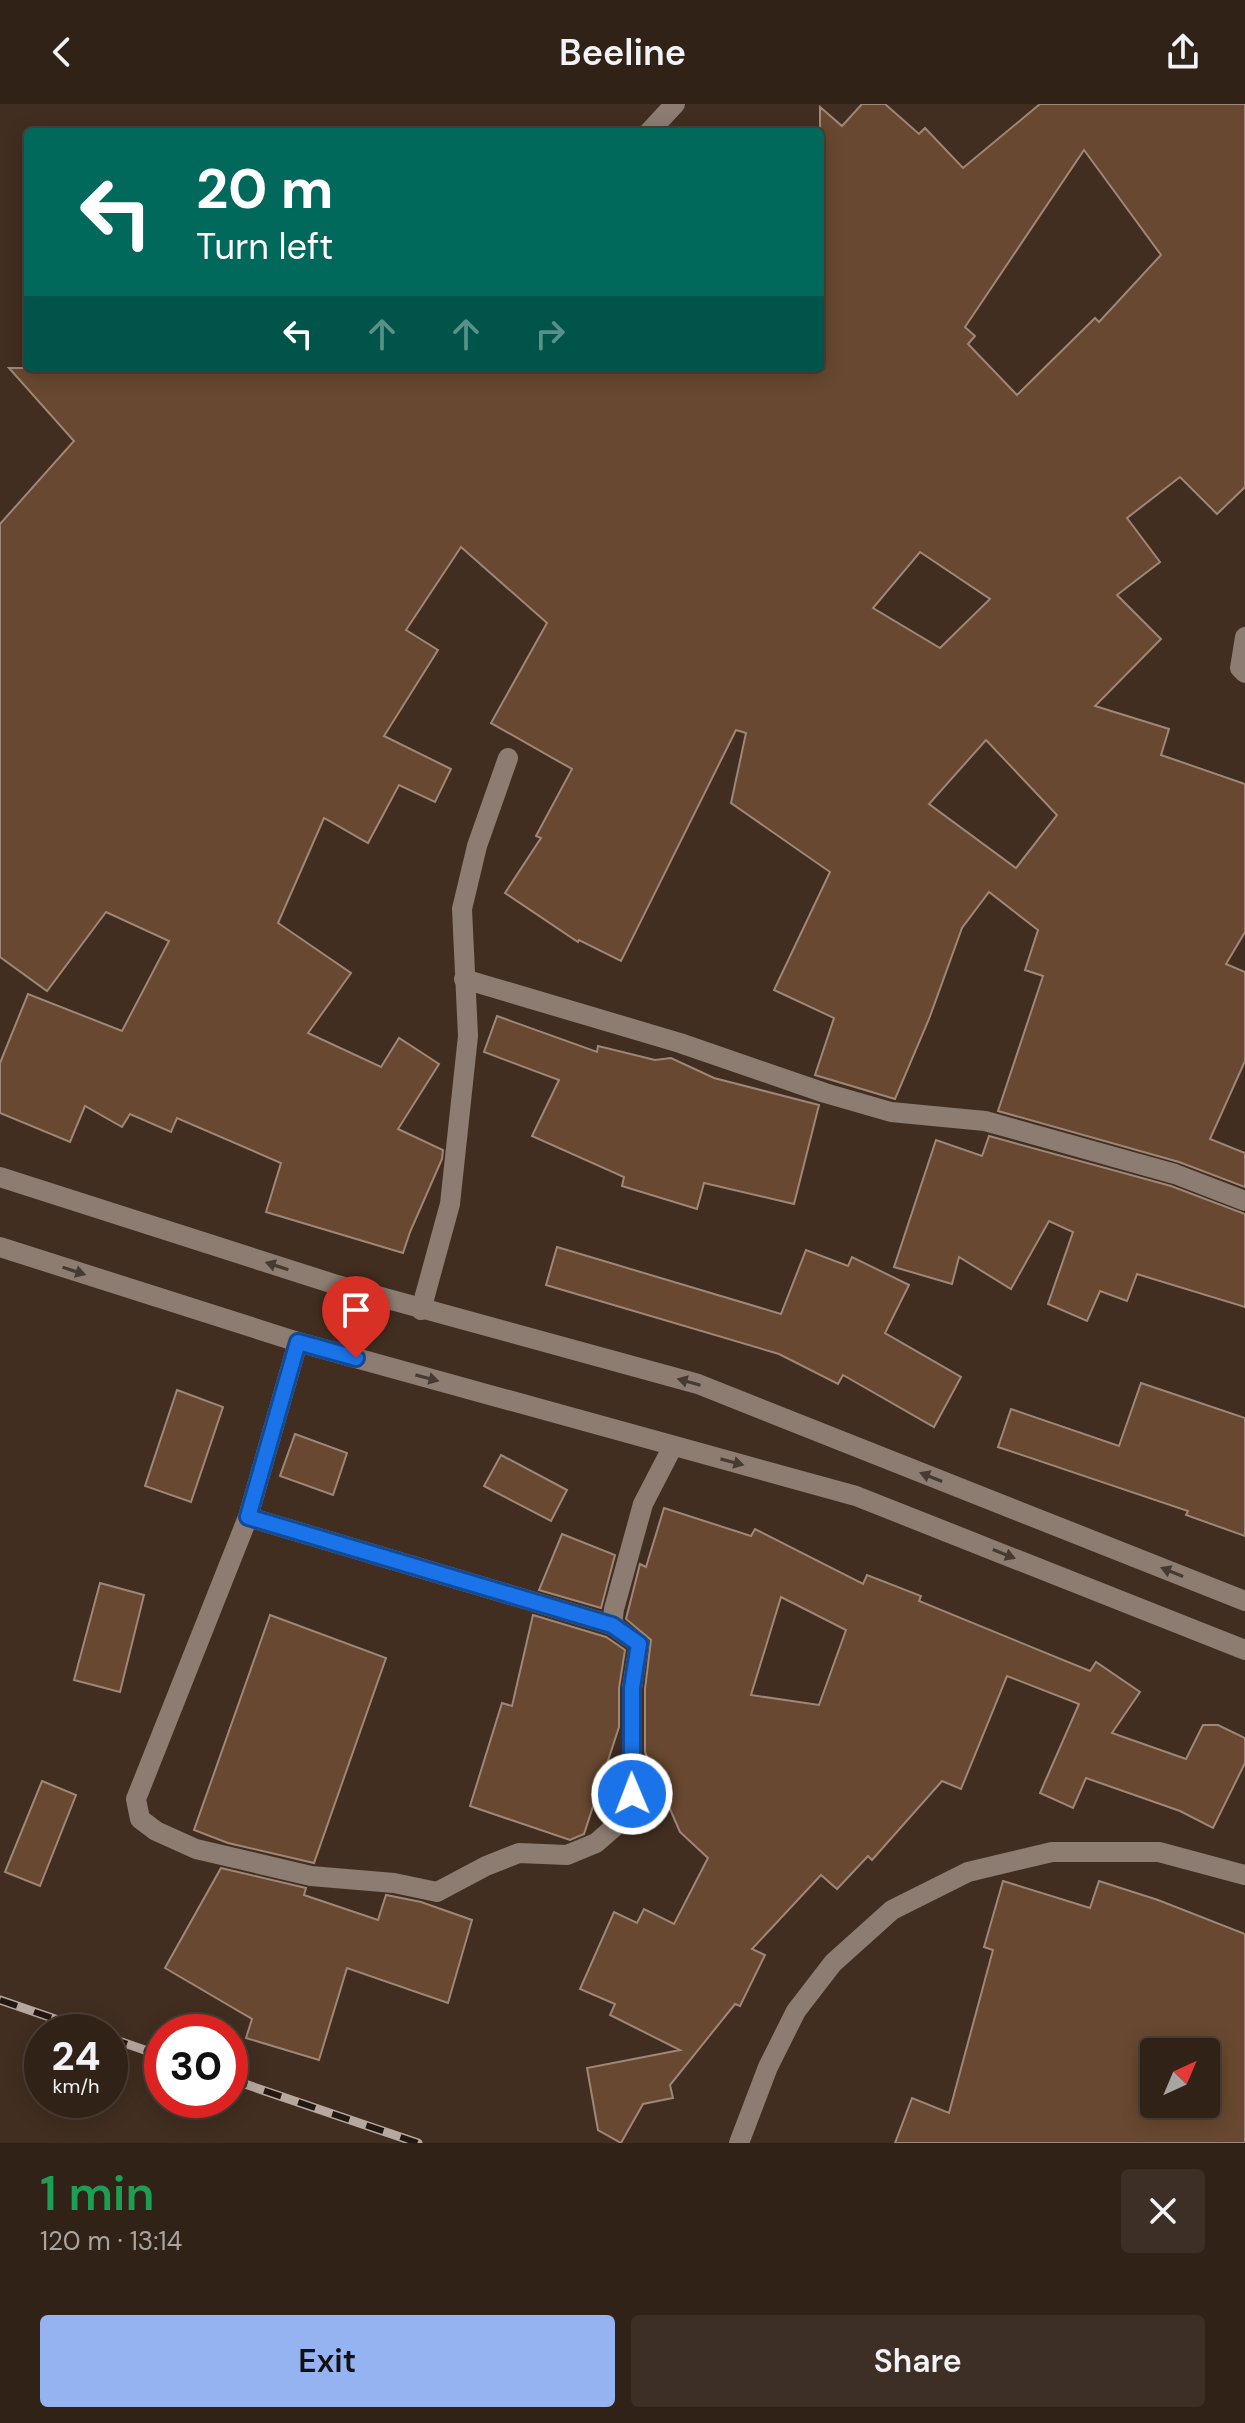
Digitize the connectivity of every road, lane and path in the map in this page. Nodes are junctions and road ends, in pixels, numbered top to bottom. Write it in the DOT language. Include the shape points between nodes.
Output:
graph roads {
  1 [pos="675,104"];
  2 [pos="653,128"];
  3 [pos="1245,637"];
  4 [pos="1245,673"];
  5 [pos="508,758"];
  6 [pos="464,979"];
  7 [pos="0,1177"];
  8 [pos="1245,1201"];
  9 [pos="0,1247"];
  10 [pos="421,1310"];
  11 [pos="298,1342"];
  12 [pos="673,1446"];
  13 [pos="248,1517"];
  14 [pos="1245,1601"];
  15 [pos="612,1625"];
  16 [pos="1245,1650"];
  17 [pos="1245,1875"];
  18 [pos="739,2143"];
  1 -- 2 [label="street"];
  3 -- 4 [label="street" via="1240,668"];
  5 -- 6 [label="street" via="477,846 462,909"];
  6 -- 8 [label="street" via="891,1112 985,1121 1175,1174"];
  6 -- 10 [label="street" via="468,1036 450,1204"];
  10 -- 7 [label="street, one-way"];
  9 -- 11 [label="street, one-way"];
  14 -- 10 [label="street, one-way" via="698,1384"];
  11 -- 12 [label="street, one-way"];
  11 -- 13 [label="street"];
  12 -- 15 [label="street" via="643,1504"];
  12 -- 16 [label="street, one-way" via="856,1496"];
  13 -- 15 [label="street"];
  13 -- 15 [label="street" via="136,1799 140,1819 196,1849 311,1876 437,1892 519,1853 567,1855 596,1843 619,1823 632,1794 632,1688 639,1644"];
  17 -- 18 [label="street" via="1159,1852 1052,1852 968,1872 892,1910 833,1963 796,2011"];
}
